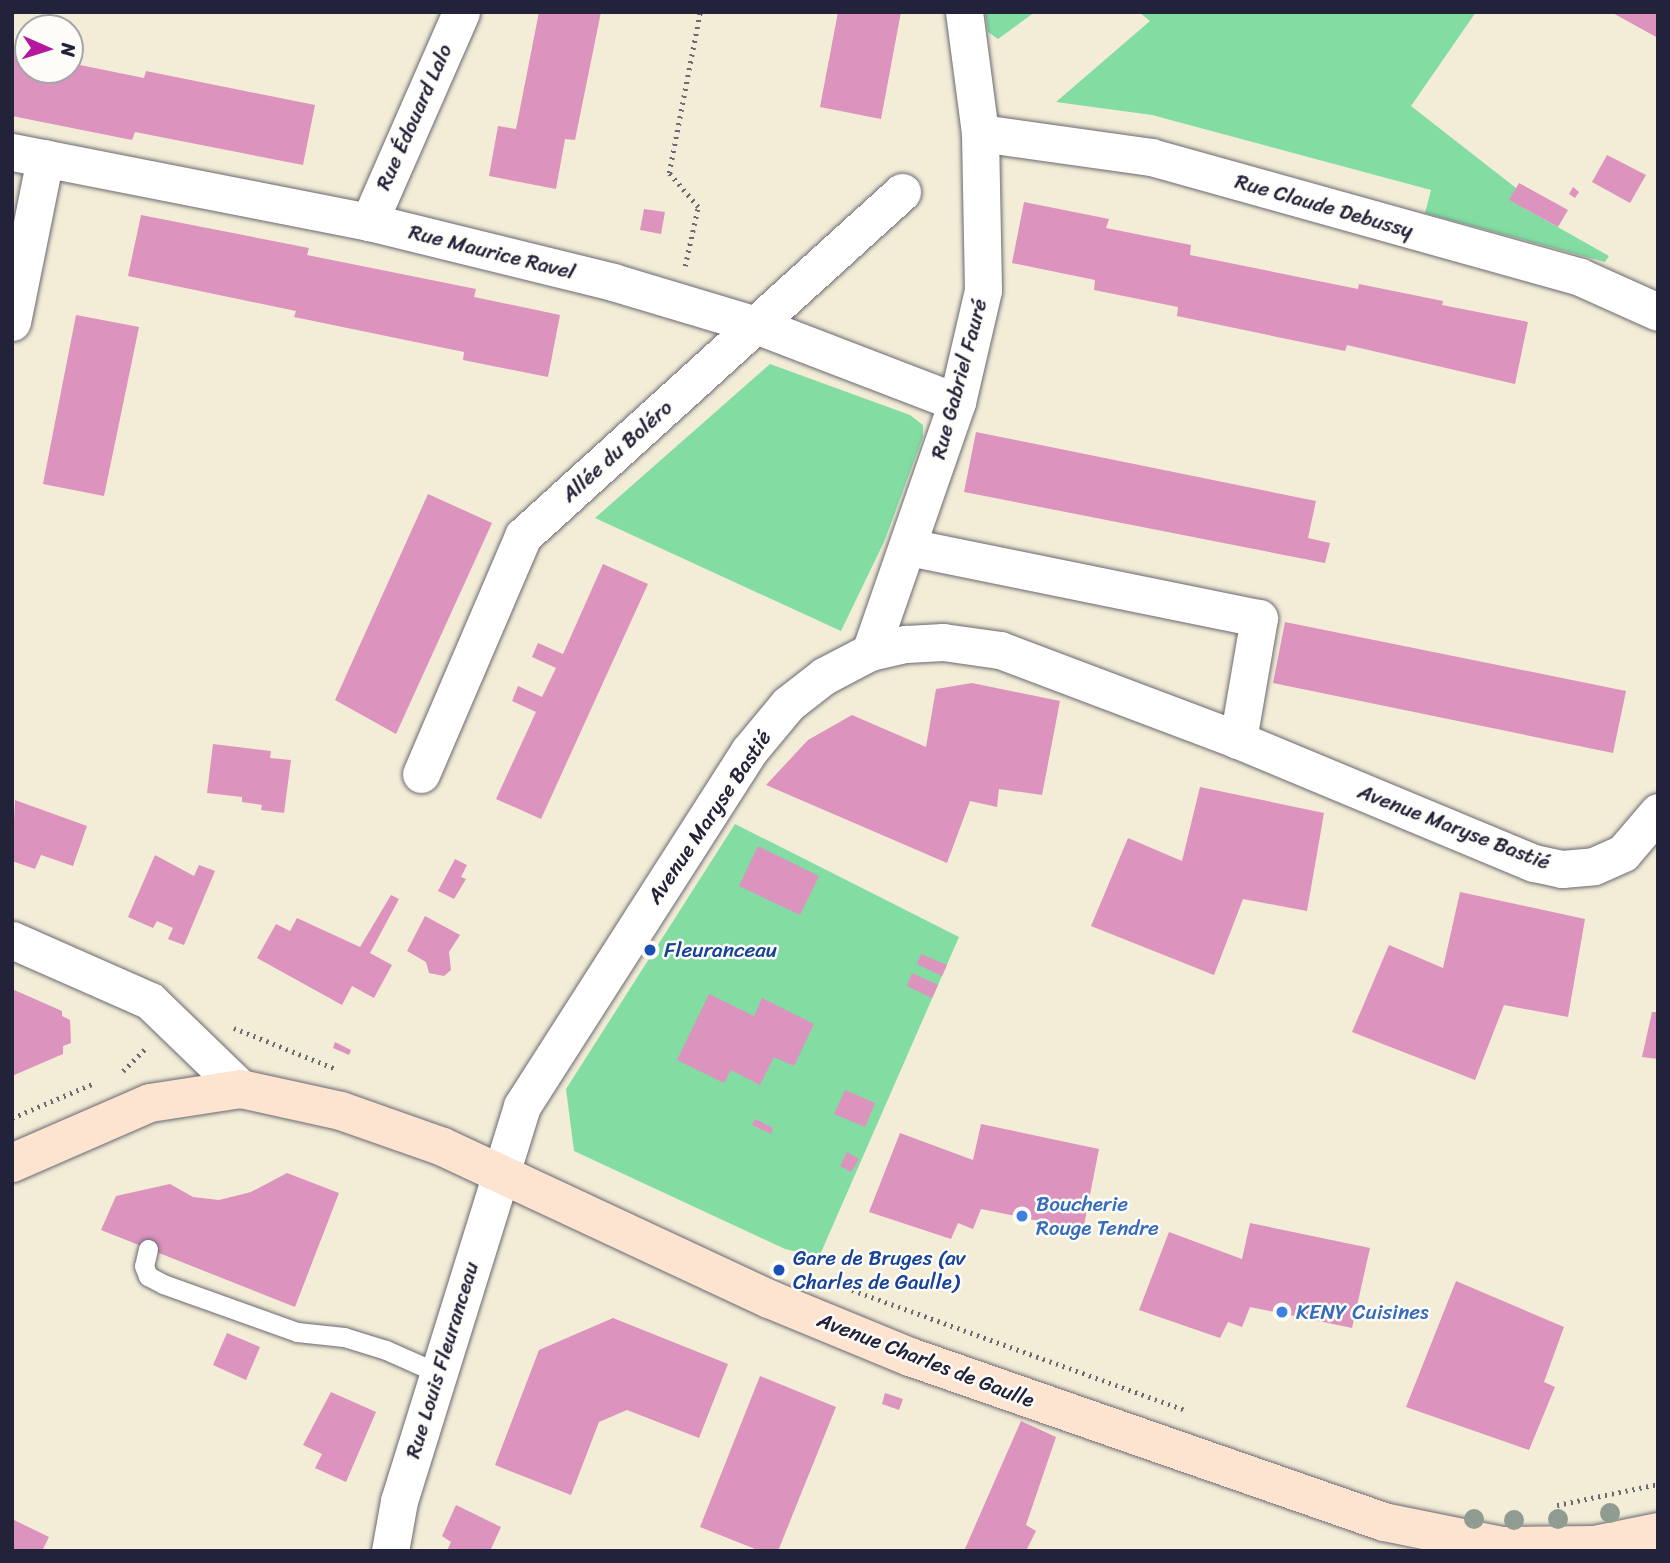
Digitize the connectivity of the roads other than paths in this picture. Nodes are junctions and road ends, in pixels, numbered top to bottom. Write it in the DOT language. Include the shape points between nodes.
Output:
graph roads {
  1 [pos="461,12"];
  2 [pos="964,12"];
  3 [pos="981,133"];
  4 [pos="29,155"];
  5 [pos="902,192"];
  6 [pos="369,222"];
  7 [pos="1658,312"];
  8 [pos="12,322"];
  9 [pos="756,325"];
  10 [pos="957,402"];
  11 [pos="909,547"];
  12 [pos="870,652"];
  13 [pos="1238,740"];
  14 [pos="421,774"];
  15 [pos="1658,812"];
  16 [pos="12,940"];
  17 [pos="242,1088"];
  18 [pos="12,1163"];
  19 [pos="501,1170"];
  20 [pos="148,1249"];
  21 [pos="438,1373"];
  22 [pos="1658,1532"];
  23 [pos="390,1551"];
  1 -- 6 [label="street, Rue Édouard Lalo"];
  2 -- 3 [label="street, Rue Gabriel Fauré"];
  3 -- 7 [label="street, Rue Claude Debussy" via="1151,158 1580,277"];
  3 -- 10 [label="street, Rue Gabriel Fauré" via="983,290"];
  4 -- 6 [label="street, Rue Maurice Ravel"];
  4 -- 8 [label="street"];
  5 -- 9 [label="street, Allée du Boléro"];
  6 -- 9 [label="street, Rue Maurice Ravel"];
  9 -- 10 [label="street, Rue Maurice Ravel"];
  9 -- 14 [label="street, Allée du Boléro" via="523,537"];
  10 -- 11 [label="street, Rue Gabriel Fauré"];
  11 -- 12 [label="street, Rue Gabriel Fauré"];
  11 -- 13 [label="street" via="1259,618"];
  12 -- 13 [label="street, Avenue Maryse Bastié" via="943,642 1000,650"];
  12 -- 19 [label="street, Avenue Maryse Bastié" via="824,676 788,704 749,751 522,1106"];
  13 -- 15 [label="street, Avenue Maryse Bastié" via="1534,863 1562,869 1594,866 1623,852"];
  16 -- 17 [label="street" via="133,992 176,1022"];
  17 -- 18 [label="main road" via="150,1104"];
  17 -- 19 [label="main road, Avenue Charles de Gaulle" via="341,1111"];
  19 -- 21 [label="street, Rue Louis Fleuranceau"];
  19 -- 22 [label="main road, Avenue Charles de Gaulle" via="769,1299 910,1357 1384,1522 1502,1546 1594,1545"];
  20 -- 21 [label="lane" via="144,1266 148,1276 163,1284 297,1332 344,1337 386,1350"];
  21 -- 23 [label="street, Rue Louis Fleuranceau" via="399,1501"];
}
